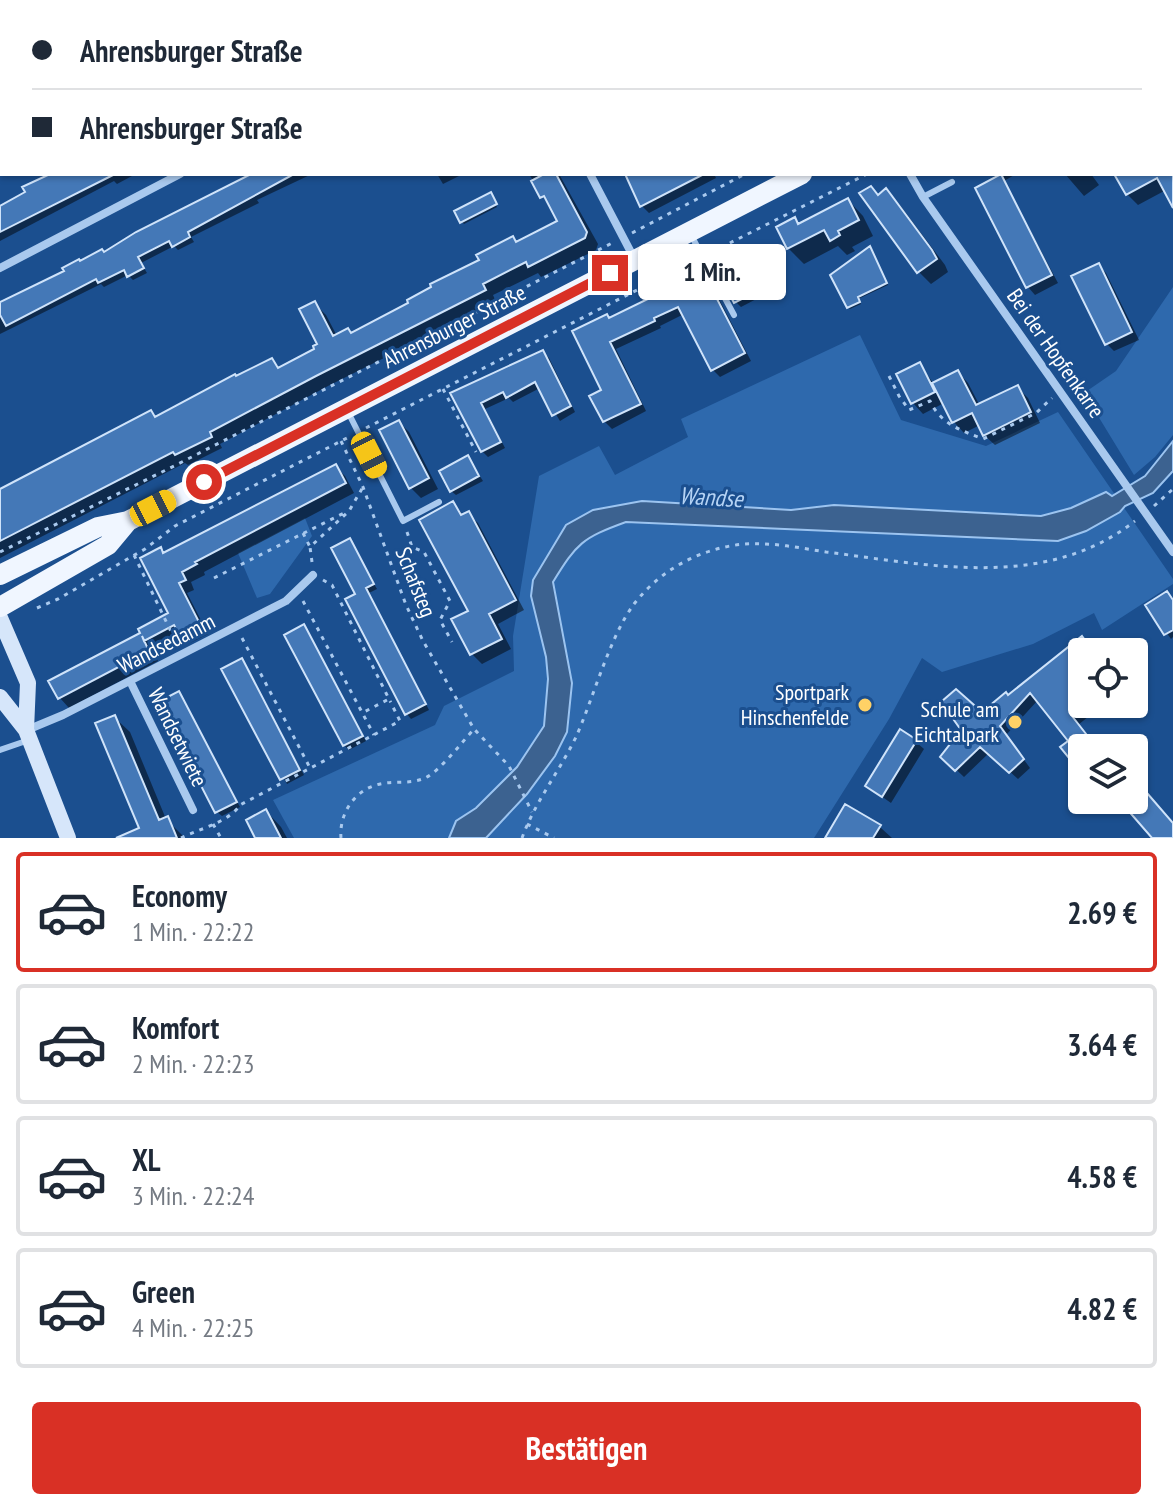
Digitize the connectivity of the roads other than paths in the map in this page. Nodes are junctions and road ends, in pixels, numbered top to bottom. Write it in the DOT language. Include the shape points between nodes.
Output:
graph roads {
  1 [pos="176,176"];
  2 [pos="591,176"];
  3 [pos="911,176"];
  4 [pos="777,180"];
  5 [pos="952,182"];
  6 [pos="923,197"];
  7 [pos="689,232"];
  8 [pos="635,260"];
  9 [pos="0,268"];
  10 [pos="734,315"];
  11 [pos="346,409"];
  12 [pos="439,502"];
  13 [pos="128,521"];
  14 [pos="1173,552"];
  15 [pos="0,575"];
  16 [pos="313,575"];
  17 [pos="0,607"];
  18 [pos="0,618"];
  19 [pos="130,681"];
  20 [pos="0,697"];
  21 [pos="28,735"];
  22 [pos="0,750"];
  23 [pos="193,810"];
  24 [pos="68,838"];
  1 -- 9 [label="street"];
  2 -- 8 [label="street"];
  3 -- 6 [label="street, Bei der Hopfenkarre"];
  4 -- 7 [label="main road, Ahrensburger Straße"];
  5 -- 6 [label="lane"];
  6 -- 14 [label="street, Bei der Hopfenkarre"];
  7 -- 8 [label="main road, Ahrensburger Straße"];
  7 -- 10 [label="lane"];
  8 -- 11 [label="main road, Ahrensburger Straße"];
  11 -- 12 [label="lane" via="403,521"];
  11 -- 13 [label="main road, Ahrensburger Straße"];
  13 -- 15 [label="main road, Ahrensburger Straße" via="98,527"];
  13 -- 17 [label="main road, Ahrensburger Straße" via="108,545"];
  16 -- 19 [label="street, Wandsedamm" via="286,601"];
  18 -- 21 [label="main road" via="28,683"];
  19 -- 21 [label="street, Wandsedamm"];
  19 -- 23 [label="street, Wandsetwiete"];
  20 -- 21 [label="main road"];
  21 -- 22 [label="lane"];
  21 -- 24 [label="main road"];
}
